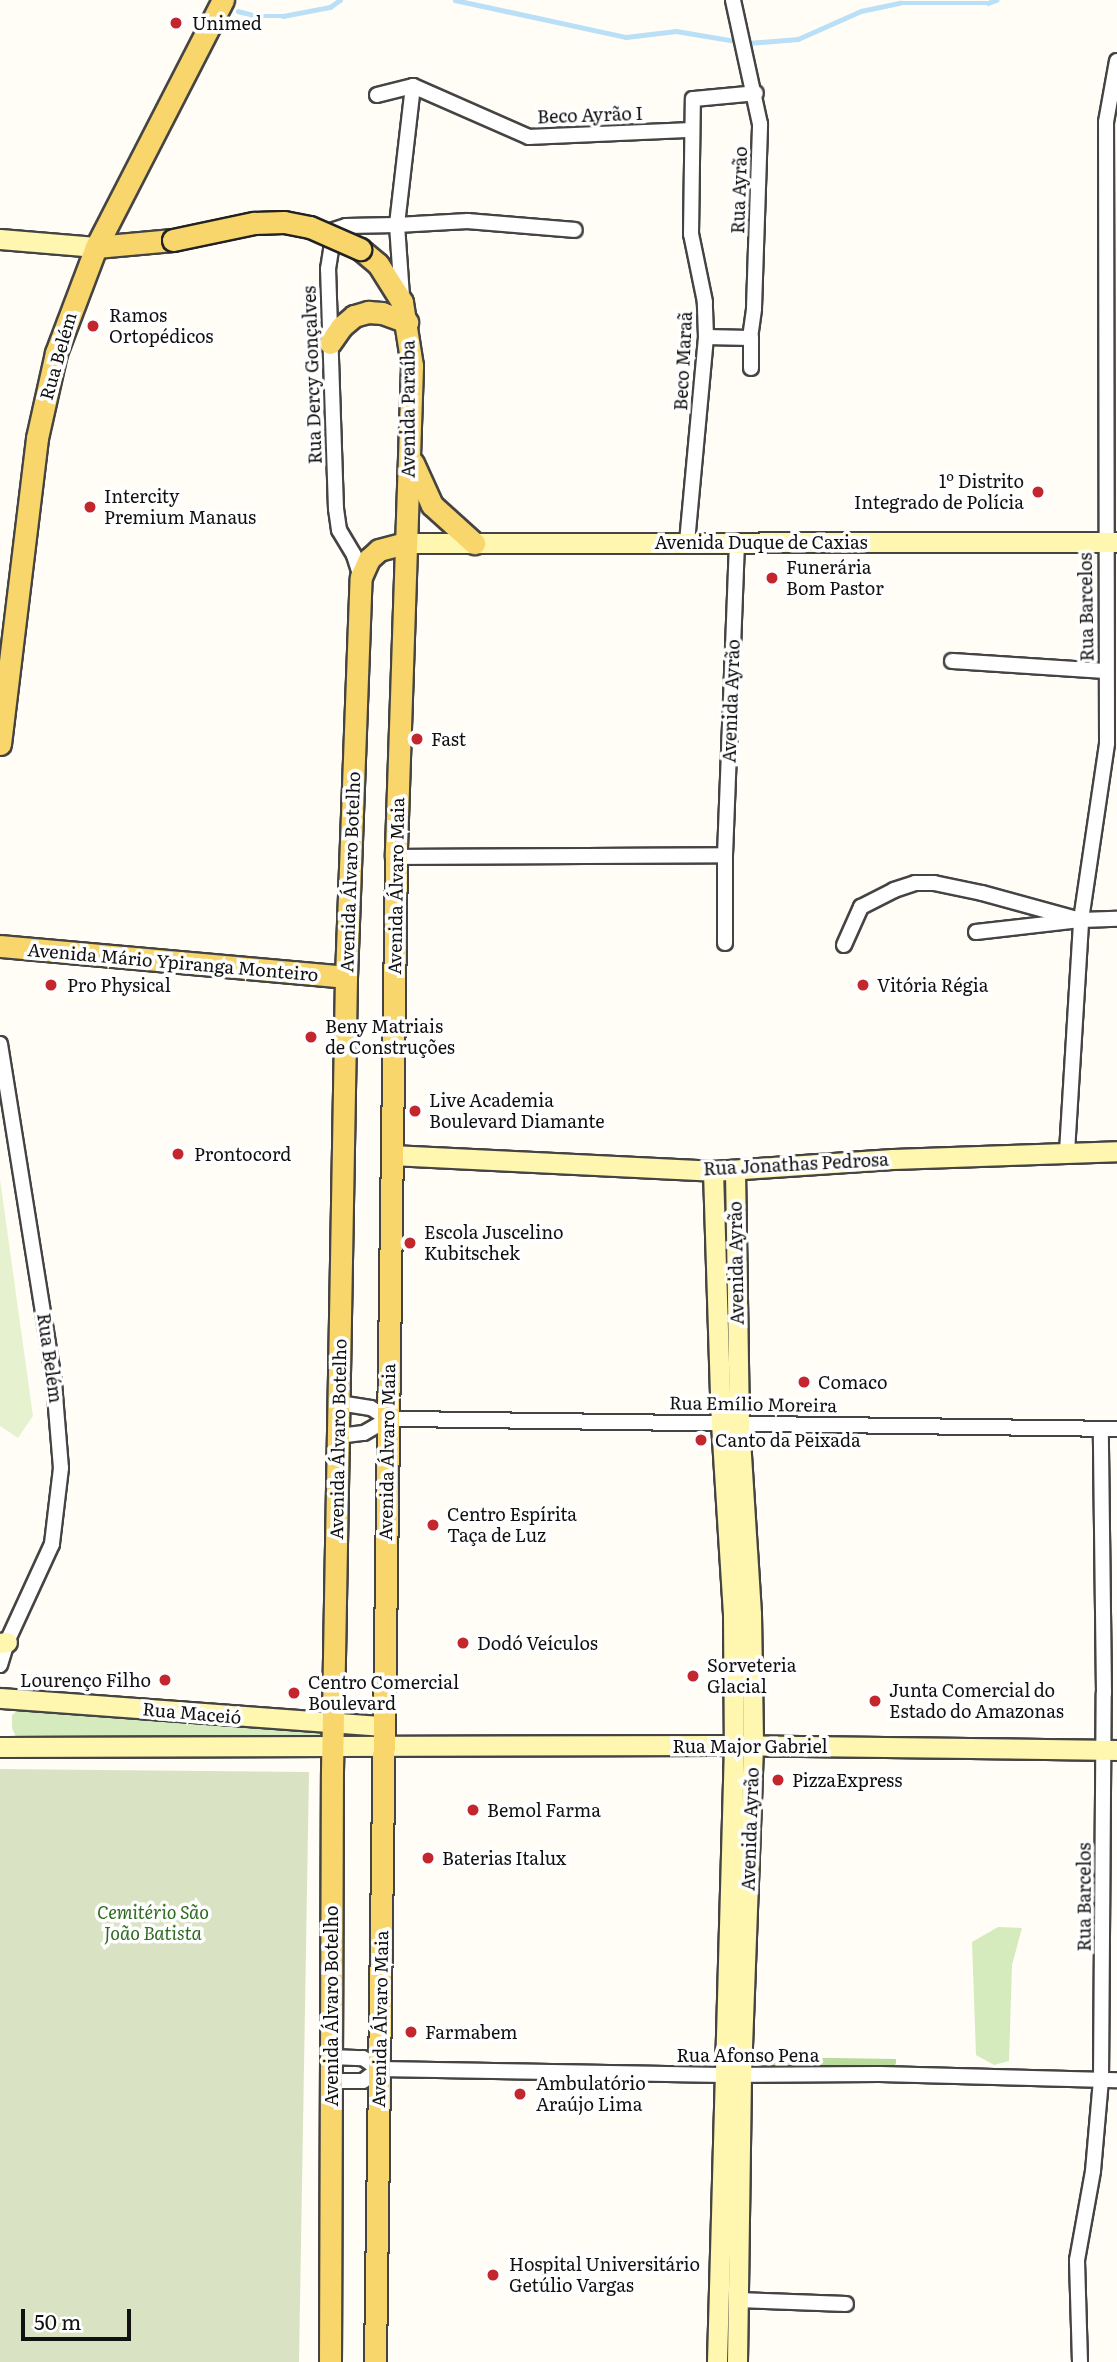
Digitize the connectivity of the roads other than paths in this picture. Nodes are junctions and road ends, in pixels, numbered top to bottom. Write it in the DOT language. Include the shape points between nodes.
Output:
graph roads {
  1 [pos="223,0"];
  2 [pos="733,0"];
  3 [pos="1117,61"];
  4 [pos="413,86"];
  5 [pos="755,93"];
  6 [pos="377,95"];
  7 [pos="1111,123"];
  8 [pos="691,130"];
  9 [pos="397,225"];
  10 [pos="575,230"];
  11 [pos="0,239"];
  12 [pos="96,247"];
  13 [pos="404,312"];
  14 [pos="706,337"];
  15 [pos="751,337"];
  16 [pos="1111,341"];
  17 [pos="330,343"];
  18 [pos="751,368"];
  19 [pos="410,452"];
  20 [pos="474,542"];
  21 [pos="687,542"];
  22 [pos="737,542"];
  23 [pos="1111,542"];
  24 [pos="406,543"];
  25 [pos="361,577"];
  26 [pos="952,661"];
  27 [pos="1106,671"];
  28 [pos="1112,743"];
  29 [pos="0,744"];
  30 [pos="725,855"];
  31 [pos="396,857"];
  32 [pos="1117,919"];
  33 [pos="1081,920"];
  34 [pos="976,932"];
  35 [pos="725,943"];
  36 [pos="844,945"];
  37 [pos="0,946"];
  38 [pos="346,977"];
  39 [pos="0,1044"];
  40 [pos="1117,1151"];
  41 [pos="1067,1152"];
  42 [pos="391,1155"];
  43 [pos="713,1171"];
  44 [pos="735,1171"];
  45 [pos="339,1403"];
  46 [pos="388,1419"];
  47 [pos="730,1423"];
  48 [pos="1101,1429"];
  49 [pos="1117,1429"];
  50 [pos="338,1436"];
  51 [pos="4,1642"];
  52 [pos="0,1665"];
  53 [pos="0,1698"];
  54 [pos="334,1724"];
  55 [pos="384,1736"];
  56 [pos="743,1746"];
  57 [pos="0,1747"];
  58 [pos="333,1747"];
  59 [pos="1110,1750"];
  60 [pos="330,2057"];
  61 [pos="379,2069"];
  62 [pos="732,2075"];
  63 [pos="1101,2080"];
  64 [pos="1117,2080"];
  65 [pos="330,2081"];
  66 [pos="738,2300"];
  67 [pos="846,2304"];
  68 [pos="330,2362"];
  69 [pos="376,2362"];
  70 [pos="717,2362"];
  71 [pos="737,2362"];
  72 [pos="1080,2362"];
  1 -- 12 [label="main road, Rua Belém"];
  2 -- 5 [label="street, Rua Ayrão"];
  3 -- 7 [label="street, Rua Barcelos"];
  4 -- 6 [label="street"];
  4 -- 8 [label="street, Beco Ayrão I" via="529,137"];
  4 -- 9 [label="street"];
  5 -- 8 [label="street, Beco Maraã" via="693,99"];
  5 -- 15 [label="street, Rua Ayrão" via="760,124"];
  7 -- 16 [label="street, Rua Barcelos"];
  8 -- 14 [label="street, Beco Maraã" via="691,233 705,302"];
  9 -- 10 [label="street" via="468,221"];
  9 -- 13 [label="street"];
  9 -- 17 [label="street, Rua Dercy Gonçalves" via="334,230 328,269"];
  11 -- 12 [label="street"];
  12 -- 13 [label="main road, Avenida Paraíba, bridge" via="284,222 319,230 360,249 378,264"];
  12 -- 29 [label="main road, Rua Belém" via="56,353 37,438"];
  13 -- 17 [label="main road" via="354,316"];
  13 -- 19 [label="main road, Avenida Paraíba" via="412,366"];
  14 -- 15 [label="street"];
  14 -- 21 [label="street, Beco Maraã"];
  15 -- 18 [label="street, Rua Ayrão"];
  16 -- 23 [label="street, Rua Barcelos"];
  17 -- 25 [label="street, Rua Dercy Gonçalves" via="336,509 339,530"];
  19 -- 20 [label="main road" via="432,505"];
  19 -- 24 [label="main road, Avenida Paraíba"];
  20 -- 21 [label="street, Avenida Duque de Caxias"];
  20 -- 24 [label="street, Avenida Duque de Caxias"];
  21 -- 22 [label="street, Avenida Duque de Caxias"];
  22 -- 23 [label="street, Avenida Duque de Caxias"];
  22 -- 30 [label="street, Avenida Ayrão"];
  23 -- 27 [label="street, Rua Barcelos"];
  24 -- 25 [label="main road" via="379,550"];
  24 -- 31 [label="main road, Avenida Álvaro Maia"];
  25 -- 38 [label="main road, Avenida Álvaro Botelho"];
  26 -- 27 [label="street"];
  27 -- 28 [label="street, Rua Barcelos"];
  28 -- 33 [label="street, Rua Barcelos"];
  30 -- 31 [label="street"];
  30 -- 35 [label="street, Avenida Ayrão"];
  31 -- 42 [label="main road, Avenida Álvaro Maia"];
  32 -- 33 [label="street"];
  33 -- 34 [label="street"];
  33 -- 36 [label="street" via="982,893 915,883 861,906"];
  33 -- 41 [label="street, Rua Barcelos"];
  37 -- 38 [label="main road, Avenida Mário Ypiranga Monteiro"];
  38 -- 45 [label="main road, Avenida Álvaro Botelho"];
  39 -- 51 [label="street, Rua Belém" via="54,1383 61,1468 52,1544"];
  40 -- 41 [label="street, Rua Jonathas Pedrosa"];
  41 -- 44 [label="street, Rua Jonathas Pedrosa"];
  42 -- 43 [label="street, Rua Jonathas Pedrosa"];
  42 -- 46 [label="main road, Avenida Álvaro Maia"];
  43 -- 44 [label="street, Rua Jonathas Pedrosa"];
  43 -- 47 [label="street, Avenida Ayrão"];
  44 -- 47 [label="street, Avenida Ayrão"];
  45 -- 46 [label="street, Rua Emílio Moreira" via="371,1408"];
  45 -- 50 [label="main road, Avenida Álvaro Botelho"];
  46 -- 47 [label="street, Rua Emílio Moreira"];
  46 -- 50 [label="street, Rua Emílio Moreira" via="364,1433"];
  46 -- 55 [label="main road, Avenida Álvaro Maia"];
  47 -- 48 [label="street, Rua Emílio Moreira"];
  47 -- 56 [label="street, Avenida Ayrão" via="742,1615"];
  48 -- 49 [label="street, Rua Emílio Moreira"];
  48 -- 59 [label="street, Rua Barcelos"];
  50 -- 54 [label="main road, Avenida Álvaro Botelho"];
  51 -- 52 [label="street, Rua Belém"];
  53 -- 54 [label="street, Rua Maceió"];
  54 -- 55 [label="street, Rua Maceió"];
  54 -- 58 [label="main road, Avenida Álvaro Botelho"];
  55 -- 56 [label="street, Rua Major Gabriel"];
  55 -- 58 [label="street, Rua Maceió"];
  55 -- 61 [label="main road, Avenida Álvaro Maia"];
  56 -- 59 [label="street, Rua Major Gabriel"];
  56 -- 62 [label="street, Avenida Ayrão"];
  57 -- 58 [label="street, Rua Maceió"];
  58 -- 60 [label="main road, Avenida Álvaro Botelho"];
  59 -- 63 [label="street, Rua Barcelos"];
  60 -- 61 [label="street, Rua Afonso Pena" via="363,2058"];
  60 -- 65 [label="main road, Avenida Álvaro Botelho"];
  61 -- 62 [label="street, Rua Afonso Pena"];
  61 -- 65 [label="street, Rua Afonso Pena" via="362,2081"];
  61 -- 69 [label="main road, Avenida Álvaro Maia"];
  62 -- 63 [label="street, Rua Afonso Pena"];
  62 -- 66 [label="street, Avenida Ayrão"];
  62 -- 70 [label="street, Avenida Ayrão"];
  63 -- 64 [label="street, Rua Afonso Pena"];
  63 -- 72 [label="street, Rua Barcelos" via="1093,2171 1077,2260"];
  65 -- 68 [label="main road, Avenida Álvaro Botelho"];
  66 -- 67 [label="street"];
  66 -- 71 [label="street, Avenida Ayrão"];
}
